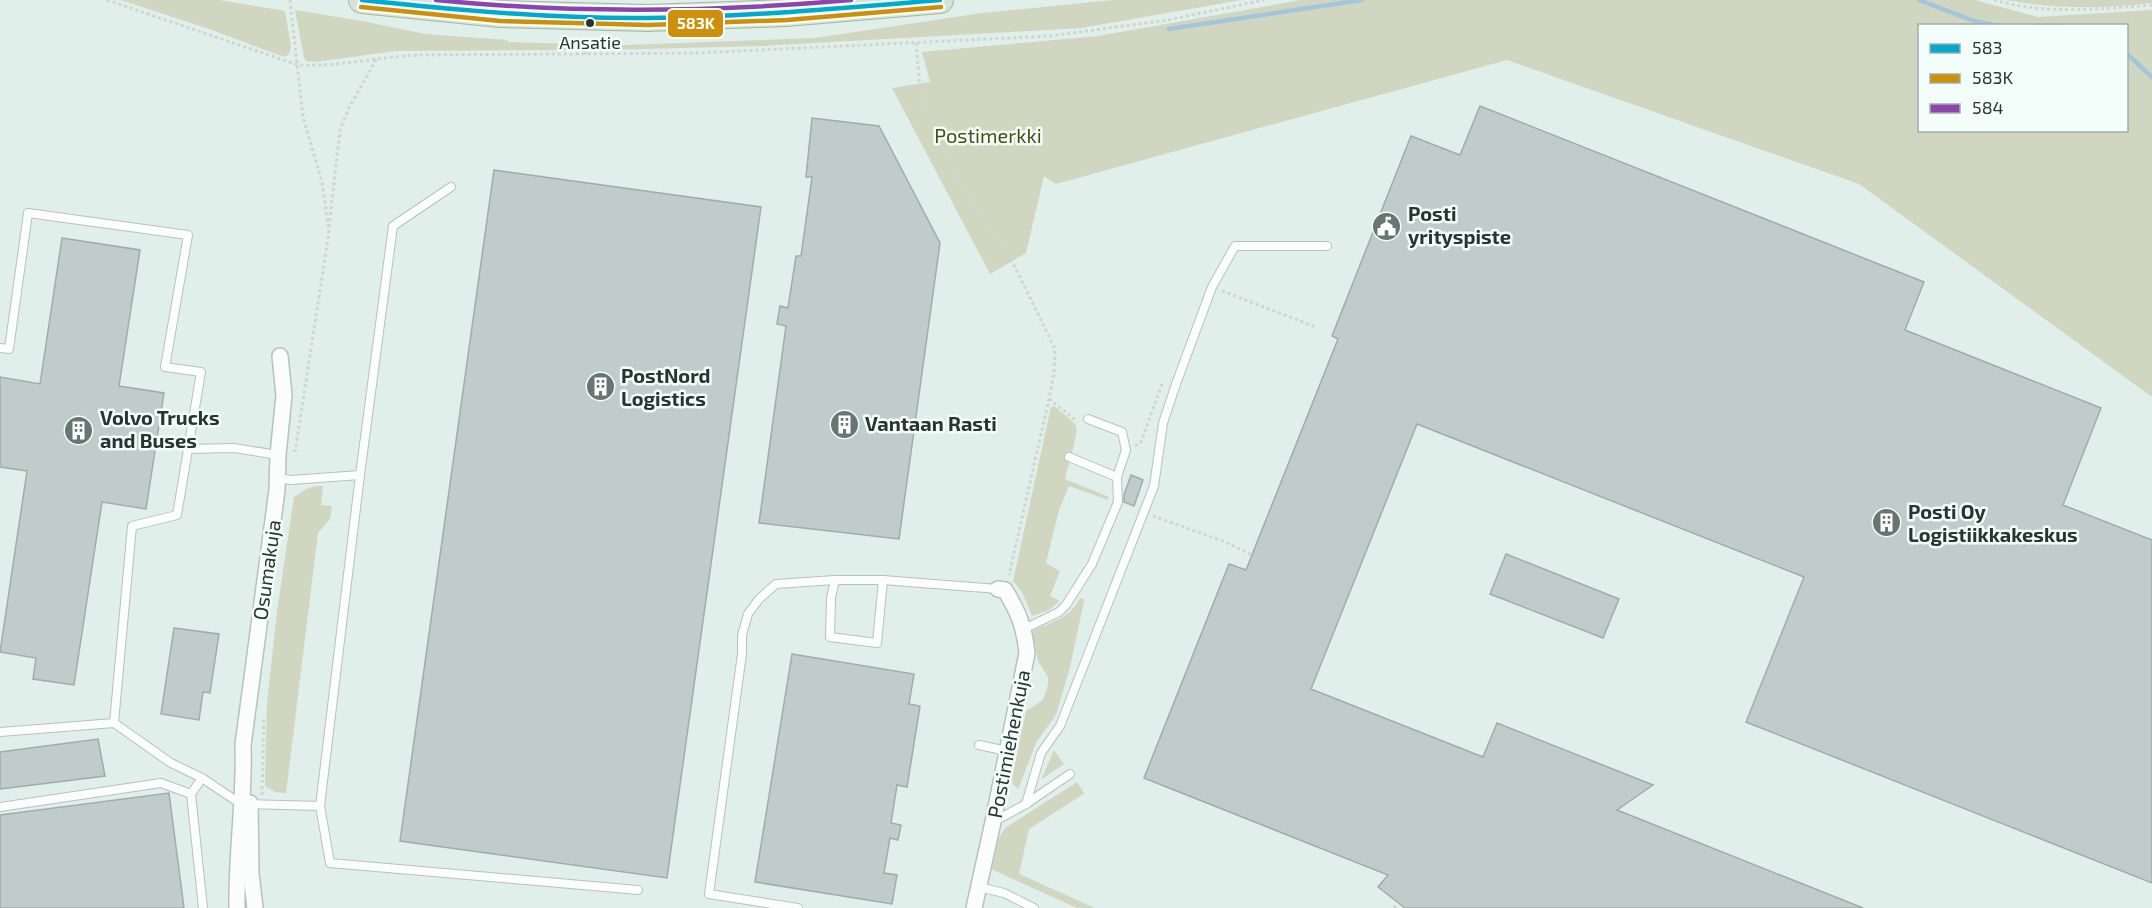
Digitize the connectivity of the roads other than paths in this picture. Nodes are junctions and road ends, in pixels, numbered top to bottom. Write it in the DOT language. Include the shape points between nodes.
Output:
graph roads {
  1 [pos="362,0"];
  2 [pos="940,0"];
  3 [pos="451,187"];
  4 [pos="1327,246"];
  5 [pos="0,348"];
  6 [pos="280,356"];
  7 [pos="1088,419"];
  8 [pos="188,449"];
  9 [pos="278,455"];
  10 [pos="1069,457"];
  11 [pos="360,475"];
  12 [pos="1117,477"];
  13 [pos="284,479"];
  14 [pos="835,580"];
  15 [pos="883,580"];
  16 [pos="998,589"];
  17 [pos="1024,629"];
  18 [pos="114,723"];
  19 [pos="0,732"];
  20 [pos="979,744"];
  21 [pos="1007,750"];
  22 [pos="1070,774"];
  23 [pos="202,778"];
  24 [pos="191,794"];
  25 [pos="251,804"];
  26 [pos="1026,804"];
  27 [pos="320,806"];
  28 [pos="0,807"];
  29 [pos="993,822"];
  30 [pos="979,887"];
  31 [pos="638,890"];
  32 [pos="203,908"];
  33 [pos="237,908"];
  34 [pos="255,908"];
  35 [pos="798,908"];
  36 [pos="974,908"];
  37 [pos="1031,908"];
  1 -- 2 [label="highway" via="500,14 648,18 786,13"];
  3 -- 11 [label="lane" via="393,226"];
  4 -- 26 [label="lane" via="1235,246 1212,287 1163,423 1154,486 1060,726 1041,753"];
  5 -- 8 [label="lane" via="9,349 28,213 188,235 165,367 201,372"];
  6 -- 9 [label="street, Osumakuja" via="284,395"];
  7 -- 12 [label="lane" via="1122,432 1126,450"];
  8 -- 9 [label="lane" via="234,448"];
  8 -- 18 [label="lane" via="177,515 132,526"];
  9 -- 13 [label="street, Osumakuja"];
  10 -- 12 [label="lane"];
  11 -- 13 [label="lane"];
  11 -- 27 [label="lane"];
  12 -- 17 [label="lane" via="1118,502 1092,564 1059,612"];
  13 -- 25 [label="street, Osumakuja" via="243,745 245,783"];
  14 -- 15 [label="lane"];
  14 -- 15 [label="lane" via="830,637 877,643"];
  14 -- 35 [label="lane" via="776,584 748,614 742,635 709,894"];
  15 -- 16 [label="lane"];
  16 -- 17 [label="street, Postimiehenkuja" via="1005,590 1010,597"];
  17 -- 21 [label="street, Postimiehenkuja" via="1027,653"];
  18 -- 19 [label="lane"];
  18 -- 23 [label="lane" via="171,763"];
  20 -- 21 [label="lane"];
  21 -- 29 [label="street, Postimiehenkuja"];
  22 -- 26 [label="lane"];
  23 -- 24 [label="lane"];
  23 -- 25 [label="lane"];
  24 -- 28 [label="lane" via="161,783"];
  24 -- 32 [label="lane"];
  25 -- 27 [label="lane"];
  25 -- 33 [label="street, Osumakuja"];
  25 -- 34 [label="street, Osumakuja"];
  26 -- 29 [label="lane"];
  27 -- 31 [label="lane" via="330,863"];
  29 -- 30 [label="street, Postimiehenkuja"];
  30 -- 36 [label="street, Postimiehenkuja"];
  30 -- 37 [label="lane" via="1004,893"];
}
